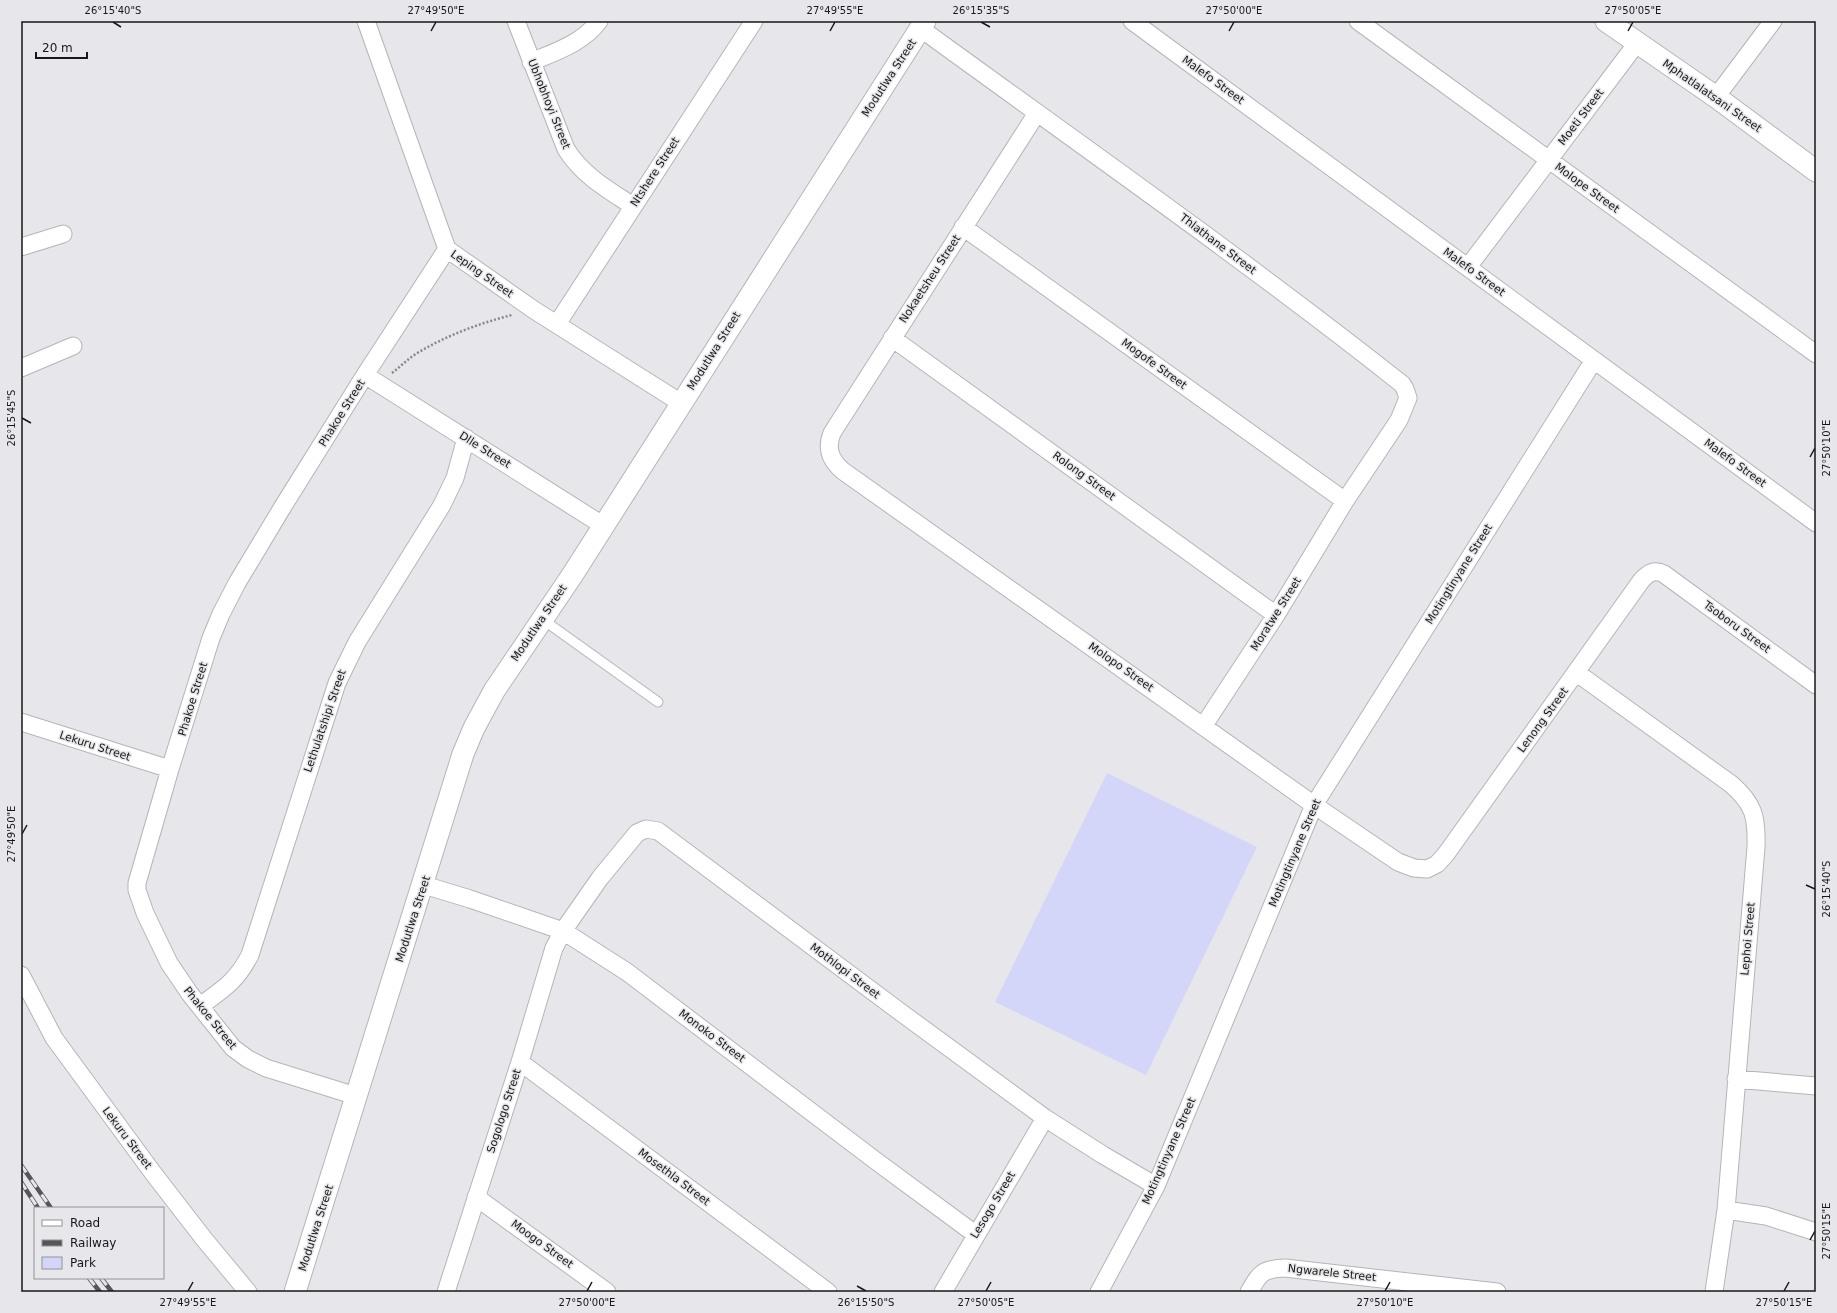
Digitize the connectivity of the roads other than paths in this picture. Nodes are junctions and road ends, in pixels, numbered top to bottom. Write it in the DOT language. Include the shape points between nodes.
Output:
graph roads {
  1 [pos="366,21"];
  2 [pos="516,21"];
  3 [pos="599,21"];
  4 [pos="754,21"];
  5 [pos="1132,21"];
  6 [pos="1358,21"];
  7 [pos="1606,21"];
  8 [pos="1773,21"];
  9 [pos="923,25"];
  10 [pos="1637,43"];
  11 [pos="531,62"];
  12 [pos="1716,97"];
  13 [pos="1037,113"];
  14 [pos="1549,160"];
  15 [pos="1816,171"];
  16 [pos="633,206"];
  17 [pos="963,227"];
  18 [pos="63,234"];
  19 [pos="21,247"];
  20 [pos="447,249"];
  21 [pos="1468,267"];
  22 [pos="557,324"];
  23 [pos="892,338"];
  24 [pos="73,346"];
  25 [pos="1816,354"];
  26 [pos="1594,360"];
  27 [pos="21,368"];
  28 [pos="371,379"];
  29 [pos="681,402"];
  30 [pos="466,438"];
  31 [pos="828,448"];
  32 [pos="1344,501"];
  33 [pos="1816,523"];
  34 [pos="604,526"];
  35 [pos="1657,572"];
  36 [pos="1276,615"];
  37 [pos="542,619"];
  38 [pos="1576,673"];
  39 [pos="1816,685"];
  40 [pos="658,702"];
  41 [pos="21,722"];
  42 [pos="1204,726"];
  43 [pos="170,769"];
  44 [pos="1314,805"];
  45 [pos="1427,869"];
  46 [pos="424,885"];
  47 [pos="563,931"];
  48 [pos="21,975"];
  49 [pos="200,1006"];
  50 [pos="520,1062"];
  51 [pos="1736,1079"];
  52 [pos="1816,1086"];
  53 [pos="356,1096"];
  54 [pos="1045,1118"];
  55 [pos="1156,1186"];
  56 [pos="476,1197"];
  57 [pos="1726,1210"];
  58 [pos="1816,1232"];
  59 [pos="975,1234"];
  60 [pos="1102,1291"];
  61 [pos="248,1292"];
  62 [pos="295,1292"];
  63 [pos="446,1292"];
  64 [pos="608,1292"];
  65 [pos="828,1292"];
  66 [pos="943,1292"];
  67 [pos="1249,1292"];
  68 [pos="1497,1292"];
  69 [pos="1714,1292"];
  1 -- 20 [label="street, Leping Street"];
  2 -- 11 [label="street, Ubhobhoyi Street"];
  3 -- 11 [label="street" via="573,44"];
  4 -- 16 [label="street, Ntshere Street"];
  5 -- 21 [label="street, Malefo Street"];
  6 -- 14 [label="street, Molope Street"];
  7 -- 10 [label="street, Mphatlalatsani Street"];
  8 -- 12 [label="street"];
  9 -- 13 [label="street, Thlathane Street"];
  9 -- 29 [label="street, Modutlwa Street"];
  10 -- 12 [label="street, Mphatlalatsani Street"];
  10 -- 14 [label="street, Moeti Street"];
  11 -- 16 [label="street, Ubhobhoyi Street" via="570,157 593,180"];
  12 -- 15 [label="street, Mphatlalatsani Street"];
  13 -- 17 [label="street, Nokaetsheu Street"];
  13 -- 32 [label="street, Thlathane Street" via="1182,217 1345,339 1404,387 1408,398 1402,414"];
  14 -- 21 [label="street, Moeti Street"];
  14 -- 25 [label="street, Molope Street"];
  16 -- 22 [label="street, Ntshere Street"];
  17 -- 23 [label="street, Nokaetsheu Street"];
  17 -- 32 [label="street, Mogofe Street"];
  18 -- 19 [label="street"];
  20 -- 22 [label="street, Leping Street"];
  20 -- 28 [label="street, Phakoe Street"];
  21 -- 26 [label="street, Malefo Street"];
  22 -- 29 [label="street, Leping Street"];
  23 -- 31 [label="street, Nokaetsheu Street" via="834,428"];
  23 -- 36 [label="street, Rolong Street"];
  24 -- 27 [label="street"];
  26 -- 33 [label="street, Malefo Street"];
  26 -- 44 [label="street, Motingtinyane Street"];
  28 -- 30 [label="street, Dlle Street"];
  28 -- 43 [label="street, Phakoe Street" via="282,508 229,599 211,638"];
  29 -- 34 [label="street, Modutlwa Street"];
  30 -- 34 [label="street, Dlle Street"];
  30 -- 49 [label="street, Lethulatshipi Street" via="455,478 442,505 357,642 337,683 250,955 242,971"];
  31 -- 42 [label="street, Molopo Street" via="833,460 843,471"];
  32 -- 36 [label="street, Moratwe Street"];
  34 -- 37 [label="street, Modutlwa Street"];
  35 -- 38 [label="street, Lenong Street" via="1650,572 1641,581"];
  35 -- 39 [label="street, Tsoboru Street" via="1664,574"];
  36 -- 42 [label="street, Moratwe Street"];
  37 -- 40 [label="lane"];
  37 -- 46 [label="street, Modutlwa Street" via="494,691 469,740"];
  38 -- 45 [label="street, Lenong Street" via="1446,854 1437,864"];
  38 -- 51 [label="street, Lephoi Street" via="1731,784 1751,807 1756,822 1756,847"];
  41 -- 43 [label="street, Lekuru Street"];
  42 -- 44 [label="street, Molopo Street"];
  43 -- 49 [label="street, Phakoe Street" via="140,871 137,890 169,963"];
  44 -- 45 [label="street, Molopo Street" via="1398,862 1414,868"];
  44 -- 55 [label="street, Motingtinyane Street"];
  46 -- 47 [label="street, Monoko Street"];
  46 -- 53 [label="street, Modutlwa Street"];
  47 -- 50 [label="street, Sogologo Street" via="554,948"];
  47 -- 54 [label="street, Mothlopi Street" via="600,878 637,833 646,829 658,831"];
  47 -- 59 [label="street, Monoko Street" via="626,972"];
  48 -- 61 [label="street, Lekuru Street" via="54,1038 153,1173"];
  49 -- 53 [label="street, Phakoe Street" via="228,1043 248,1059 266,1068"];
  50 -- 56 [label="street, Sogologo Street"];
  50 -- 65 [label="street, Mosethla Street"];
  51 -- 52 [label="street"];
  51 -- 57 [label="street, Lephoi Street"];
  53 -- 62 [label="street, Modutlwa Street" via="342,1148"];
  54 -- 55 [label="street, Mothlopi Street"];
  54 -- 59 [label="street, Lesogo Street"];
  55 -- 60 [label="street, Motingtinyane Street"];
  56 -- 63 [label="street, Sogologo Street"];
  56 -- 64 [label="street, Moogo Street"];
  57 -- 58 [label="street" via="1766,1216"];
  57 -- 69 [label="street, Lephoi Street"];
  59 -- 66 [label="street, Lesogo Street"];
  67 -- 68 [label="street, Ngwarele Street" via="1262,1273 1285,1268"];
}
